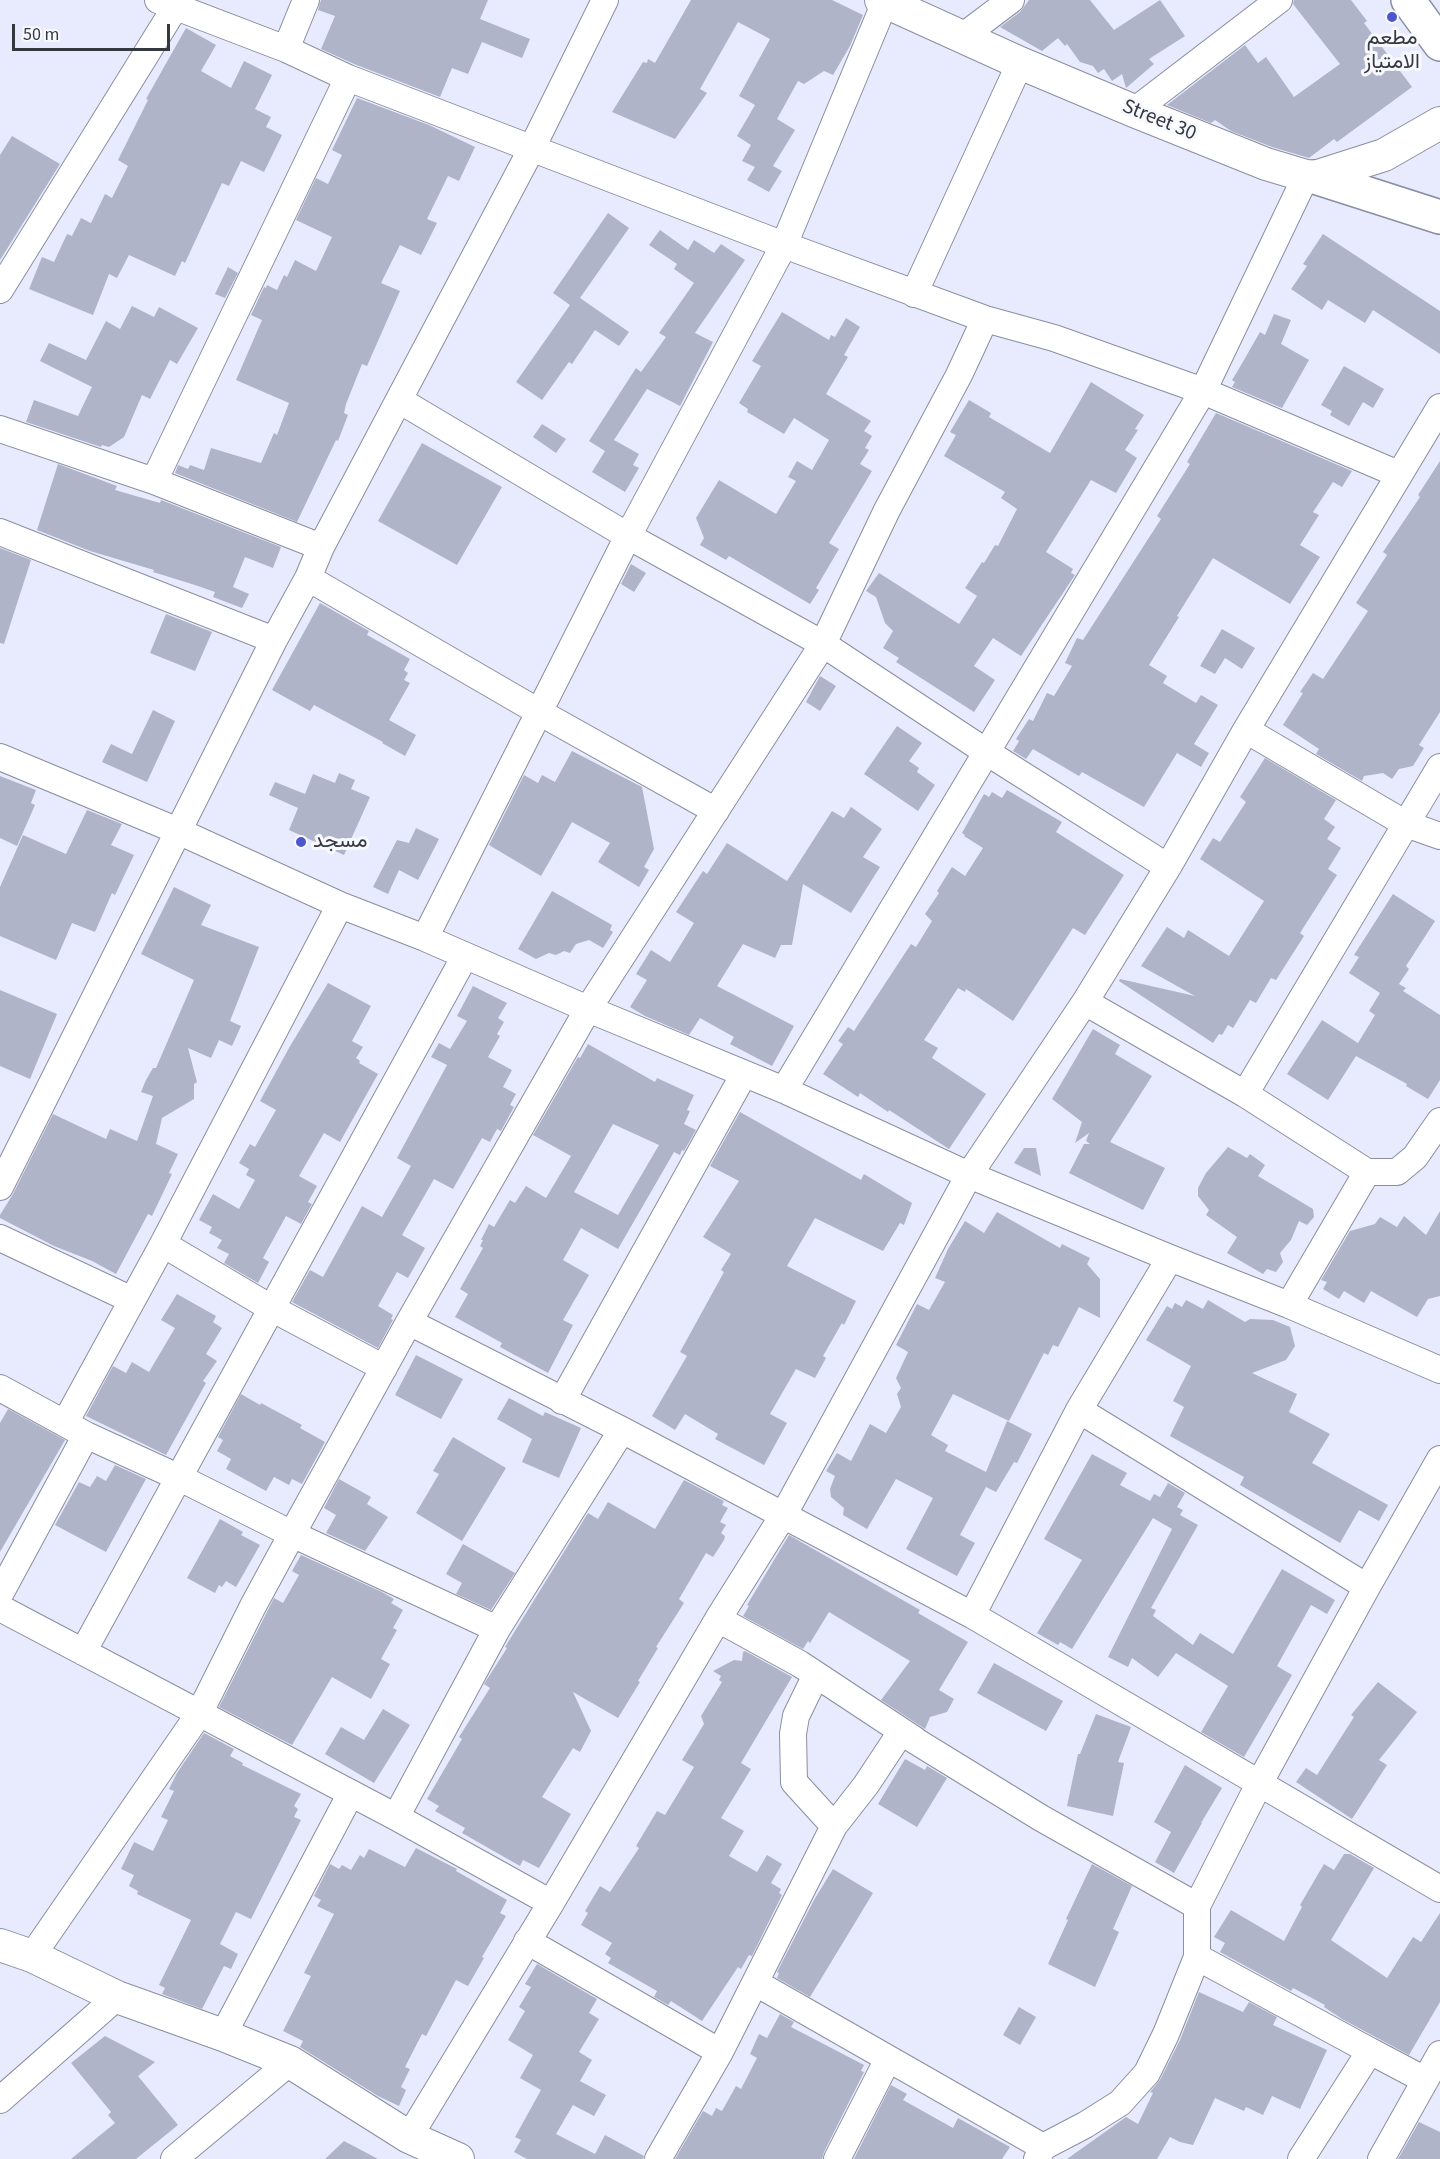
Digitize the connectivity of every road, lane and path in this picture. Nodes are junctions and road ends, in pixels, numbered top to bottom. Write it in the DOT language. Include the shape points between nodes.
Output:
graph roads {
  1 [pos="306,0"];
  2 [pos="605,0"];
  3 [pos="1011,0"];
  4 [pos="1279,0"];
  5 [pos="1408,0"];
  6 [pos="883,1"];
  7 [pos="167,3"];
  8 [pos="962,37"];
  9 [pos="1440,44"];
  10 [pos="286,49"];
  11 [pos="1020,63"];
  12 [pos="348,78"];
  13 [pos="1134,111"];
  14 [pos="1440,123"];
  15 [pos="532,148"];
  16 [pos="1310,177"];
  17 [pos="1440,217"];
  18 [pos="784,245"];
  19 [pos="0,290"];
  20 [pos="914,294"];
  21 [pos="985,319"];
  22 [pos="1203,391"];
  23 [pos="399,400"];
  24 [pos="1440,407"];
  25 [pos="0,429"];
  26 [pos="1398,474"];
  27 [pos="154,481"];
  28 [pos="0,532"];
  29 [pos="628,536"];
  30 [pos="321,547"];
  31 [pos="308,578"];
  32 [pos="274,640"];
  33 [pos="823,644"];
  34 [pos="539,712"];
  35 [pos="1246,730"];
  36 [pos="988,753"];
  37 [pos="0,757"];
  38 [pos="1440,767"];
  39 [pos="716,811"];
  40 [pos="1406,824"];
  41 [pos="178,831"];
  42 [pos="1440,836"];
  43 [pos="1168,867"];
  44 [pos="340,905"];
  45 [pos="425,938"];
  46 [pos="465,956"];
  47 [pos="1085,1002"];
  48 [pos="588,1009"];
  49 [pos="744,1074"];
  50 [pos="784,1090"];
  51 [pos="1245,1094"];
  52 [pos="1440,1121"];
  53 [pos="1366,1172"];
  54 [pos="969,1175"];
  55 [pos="0,1187"];
  56 [pos="0,1238"];
  57 [pos="163,1244"];
  58 [pos="1170,1258"];
  59 [pos="132,1300"];
  60 [pos="1289,1305"];
  61 [pos="271,1308"];
  62 [pos="409,1322"];
  63 [pos="1439,1367"];
  64 [pos="384,1368"];
  65 [pos="0,1388"];
  66 [pos="562,1401"];
  67 [pos="1079,1410"];
  68 [pos="76,1429"];
  69 [pos="622,1430"];
  70 [pos="1440,1459"];
  71 [pos="180,1478"];
  72 [pos="784,1514"];
  73 [pos="292,1534"];
  74 [pos="1367,1587"];
  75 [pos="0,1594"];
  76 [pos="0,1608"];
  77 [pos="972,1615"];
  78 [pos="718,1619"];
  79 [pos="497,1629"];
  80 [pos="83,1652"];
  81 [pos="816,1675"];
  82 [pos="199,1714"];
  83 [pos="901,1732"];
  84 [pos="1259,1784"];
  85 [pos="351,1794"];
  86 [pos="396,1817"];
  87 [pos="834,1826"];
  88 [pos="1440,1889"];
  89 [pos="551,1903"];
  90 [pos="1197,1906"];
  91 [pos="527,1941"];
  92 [pos="0,1945"];
  93 [pos="32,1956"];
  94 [pos="1197,1957"];
  95 [pos="756,1983"];
  96 [pos="117,1997"];
  97 [pos="223,2035"];
  98 [pos="1370,2051"];
  99 [pos="720,2052"];
  100 [pos="1440,2054"];
  101 [pos="888,2059"];
  102 [pos="290,2062"];
  103 [pos="1425,2080"];
  104 [pos="0,2100"];
  105 [pos="409,2137"];
  106 [pos="1040,2153"];
  107 [pos="174,2159"];
  108 [pos="458,2159"];
  109 [pos="658,2159"];
  110 [pos="837,2159"];
  111 [pos="1301,2159"];
  112 [pos="1381,2159"];
  1 -- 10 [label="street"];
  2 -- 15 [label="street"];
  3 -- 8 [label="street"];
  4 -- 13 [label="street"];
  5 -- 9 [label="main road"];
  6 -- 8 [label="street, Street 30"];
  6 -- 18 [label="street"];
  7 -- 10 [label="street"];
  7 -- 19 [label="street"];
  8 -- 11 [label="street, Street 30"];
  10 -- 12 [label="street"];
  11 -- 13 [label="street, Street 30"];
  11 -- 20 [label="street"];
  12 -- 15 [label="street"];
  12 -- 27 [label="street"];
  13 -- 16 [label="street, Street 30" via="1266,164"];
  14 -- 16 [label="street" via="1384,155"];
  15 -- 18 [label="street"];
  15 -- 23 [label="street"];
  16 -- 17 [label="main road"];
  16 -- 22 [label="street"];
  18 -- 20 [label="street"];
  18 -- 29 [label="street"];
  20 -- 21 [label="street"];
  21 -- 22 [label="street" via="1054,338"];
  21 -- 33 [label="street"];
  22 -- 26 [label="street"];
  22 -- 36 [label="street"];
  23 -- 29 [label="street"];
  23 -- 30 [label="street"];
  24 -- 26 [label="street"];
  25 -- 27 [label="street"];
  26 -- 35 [label="street"];
  27 -- 30 [label="street"];
  28 -- 32 [label="street"];
  29 -- 33 [label="street"];
  29 -- 34 [label="street"];
  30 -- 31 [label="street"];
  31 -- 32 [label="street"];
  31 -- 34 [label="street"];
  32 -- 41 [label="street"];
  33 -- 36 [label="street"];
  33 -- 39 [label="street"];
  34 -- 39 [label="street"];
  34 -- 45 [label="street"];
  35 -- 40 [label="street"];
  35 -- 43 [label="street"];
  36 -- 43 [label="street"];
  36 -- 50 [label="street"];
  37 -- 41 [label="street"];
  38 -- 40 [label="street"];
  39 -- 48 [label="street"];
  40 -- 42 [label="street"];
  40 -- 51 [label="street"];
  41 -- 44 [label="street"];
  41 -- 55 [label="street"];
  43 -- 47 [label="street"];
  44 -- 45 [label="street"];
  44 -- 57 [label="street"];
  45 -- 46 [label="street"];
  46 -- 48 [label="street"];
  46 -- 61 [label="street"];
  47 -- 51 [label="street"];
  47 -- 54 [label="street"];
  48 -- 49 [label="street"];
  48 -- 62 [label="street"];
  49 -- 50 [label="street"];
  49 -- 66 [label="street"];
  50 -- 54 [label="street"];
  51 -- 53 [label="street"];
  52 -- 53 [label="street" via="1414,1157 1397,1172"];
  53 -- 60 [label="street"];
  54 -- 58 [label="street"];
  54 -- 72 [label="street"];
  56 -- 59 [label="street"];
  57 -- 59 [label="street"];
  57 -- 61 [label="street"];
  58 -- 60 [label="street"];
  58 -- 67 [label="street"];
  59 -- 68 [label="street"];
  60 -- 63 [label="street"];
  61 -- 64 [label="street"];
  61 -- 71 [label="street"];
  62 -- 64 [label="street"];
  62 -- 66 [label="street"];
  64 -- 73 [label="street"];
  65 -- 68 [label="street"];
  66 -- 69 [label="street"];
  67 -- 74 [label="street"];
  67 -- 77 [label="street"];
  68 -- 71 [label="street"];
  68 -- 75 [label="street"];
  69 -- 72 [label="street"];
  69 -- 79 [label="street"];
  70 -- 74 [label="street"];
  71 -- 73 [label="street"];
  71 -- 80 [label="street"];
  72 -- 77 [label="street"];
  72 -- 78 [label="street"];
  73 -- 79 [label="street"];
  73 -- 82 [label="street"];
  74 -- 84 [label="street"];
  76 -- 80 [label="street"];
  77 -- 84 [label="street"];
  78 -- 81 [label="street"];
  78 -- 89 [label="street"];
  79 -- 86 [label="street"];
  80 -- 82 [label="street"];
  81 -- 83 [label="street"];
  81 -- 87 [label="street" via="796,1716 794,1782"];
  82 -- 85 [label="street"];
  82 -- 93 [label="street"];
  83 -- 87 [label="street"];
  83 -- 90 [label="street" via="1041,1818"];
  84 -- 88 [label="street"];
  84 -- 90 [label="street"];
  85 -- 86 [label="street"];
  85 -- 97 [label="street"];
  86 -- 89 [label="street"];
  87 -- 95 [label="street"];
  89 -- 91 [label="street"];
  90 -- 94 [label="street"];
  91 -- 99 [label="street"];
  91 -- 105 [label="street"];
  92 -- 93 [label="street"];
  93 -- 96 [label="street"];
  94 -- 98 [label="street"];
  94 -- 106 [label="street" via="1147,2073 1120,2103"];
  95 -- 99 [label="street"];
  95 -- 101 [label="street"];
  96 -- 97 [label="street"];
  96 -- 104 [label="street"];
  97 -- 102 [label="street"];
  98 -- 103 [label="street"];
  98 -- 111 [label="street"];
  99 -- 109 [label="street"];
  100 -- 103 [label="street"];
  101 -- 106 [label="street"];
  101 -- 110 [label="street"];
  102 -- 105 [label="street"];
  102 -- 107 [label="street"];
  103 -- 112 [label="street"];
  105 -- 108 [label="street"];
}
